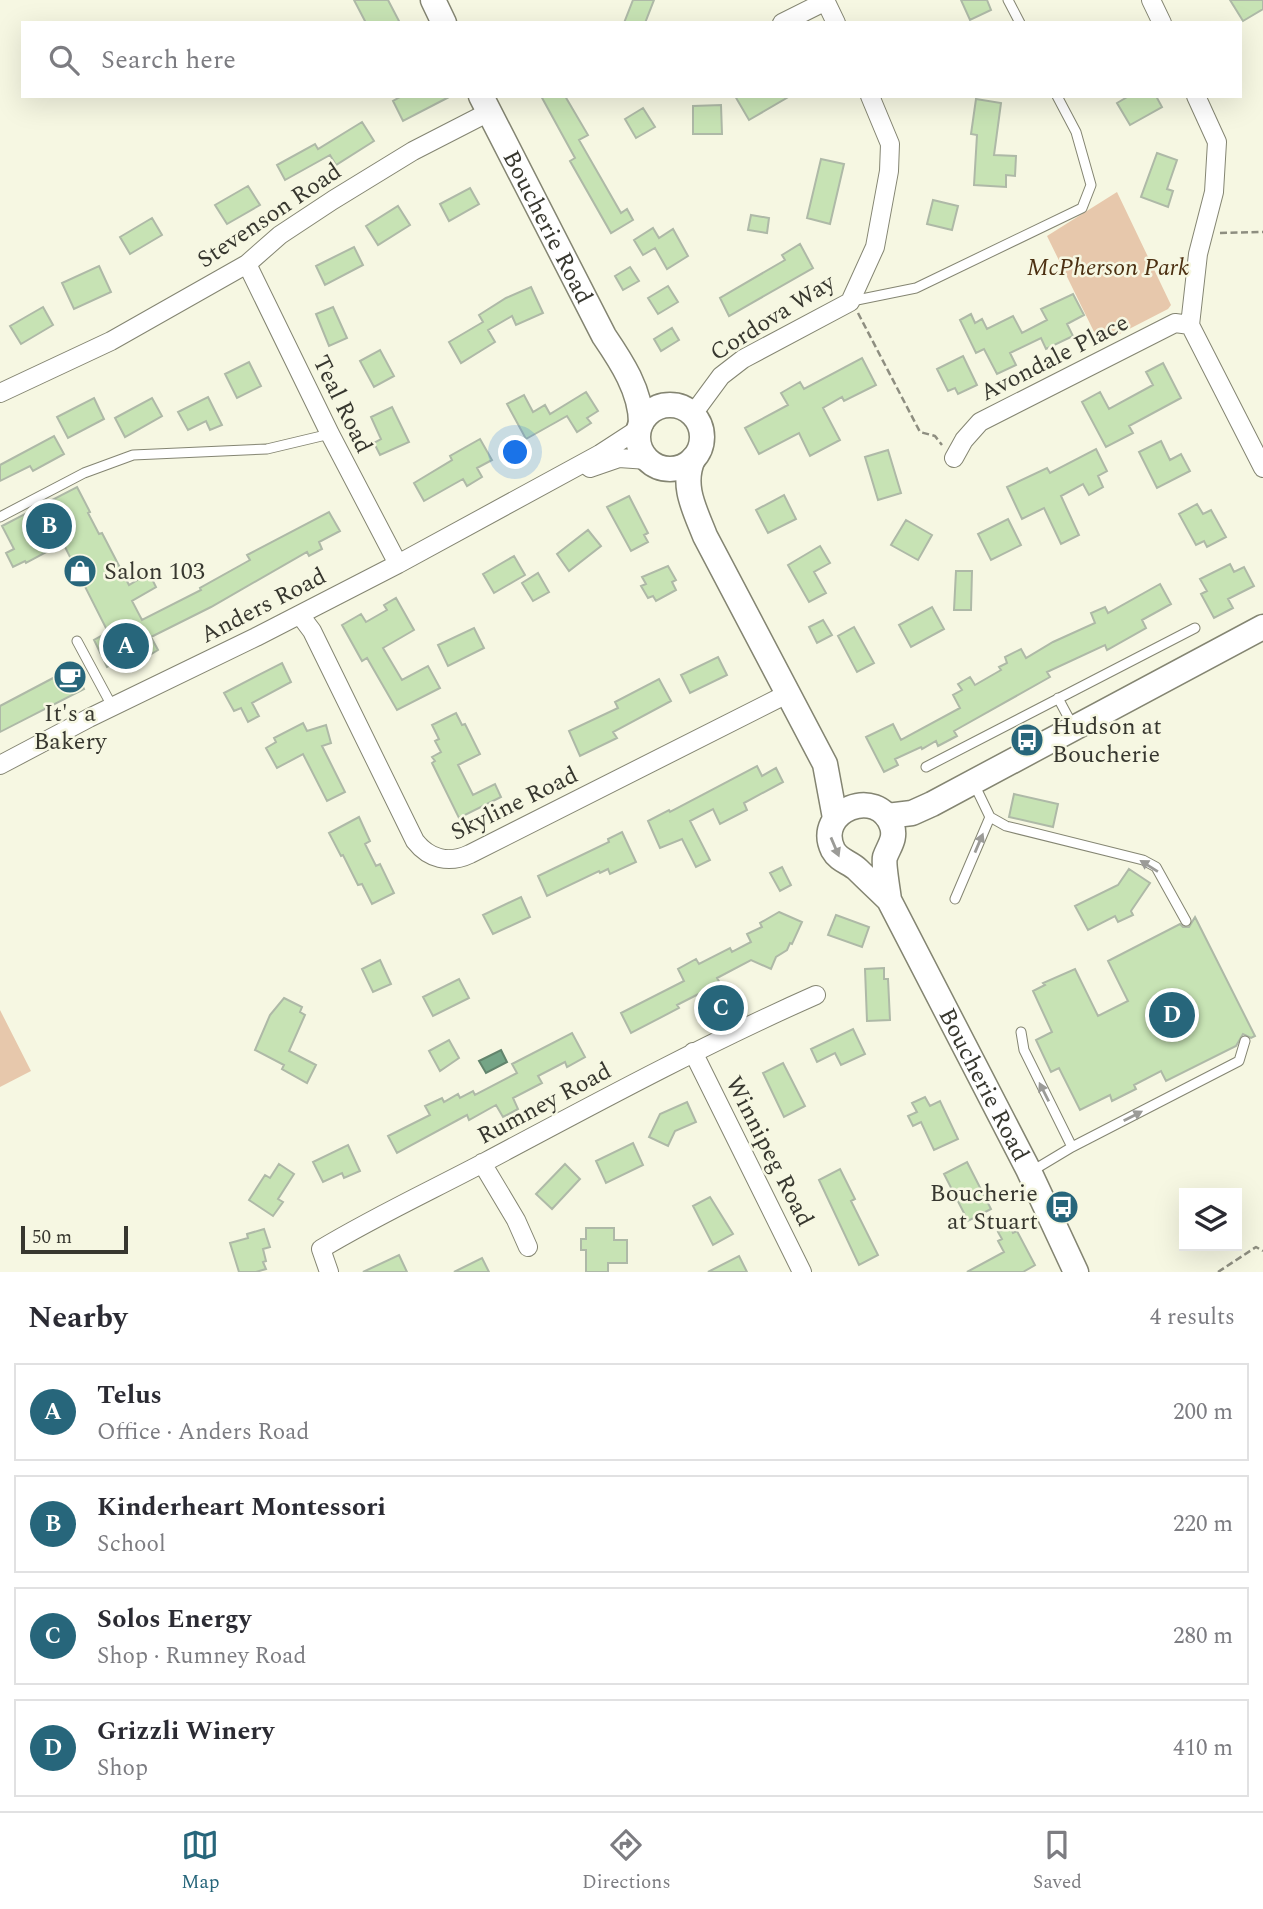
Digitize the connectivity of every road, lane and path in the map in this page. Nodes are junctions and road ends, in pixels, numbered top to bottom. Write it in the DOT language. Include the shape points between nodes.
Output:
graph roads {
  1 [pos="433,0"];
  2 [pos="1008,0"];
  3 [pos="1151,0"];
  4 [pos="825,1"];
  5 [pos="443,21"];
  6 [pos="786,21"];
  7 [pos="835,21"];
  8 [pos="1019,21"];
  9 [pos="1161,21"];
  10 [pos="871,98"];
  11 [pos="1059,98"];
  12 [pos="1197,98"];
  13 [pos="485,104"];
  14 [pos="1263,232"];
  15 [pos="1203,234"];
  16 [pos="247,264"];
  17 [pos="850,302"];
  18 [pos="1191,325"];
  19 [pos="618,357"];
  20 [pos="1,393"];
  21 [pos="682,409"];
  22 [pos="640,425"];
  23 [pos="330,434"];
  24 [pos="954,458"];
  25 [pos="693,459"];
  26 [pos="652,463"];
  27 [pos="1263,468"];
  28 [pos="547,482"];
  29 [pos="0,517"];
  30 [pos="705,536"];
  31 [pos="398,564"];
  32 [pos="300,615"];
  33 [pos="1263,627"];
  34 [pos="1195,628"];
  35 [pos="77,641"];
  36 [pos="787,694"];
  37 [pos="1058,698"];
  38 [pos="112,706"];
  39 [pos="1072,729"];
  40 [pos="825,764"];
  41 [pos="0,765"];
  42 [pos="926,767"];
  43 [pos="976,788"];
  44 [pos="876,810"];
  45 [pos="990,817"];
  46 [pos="835,818"];
  47 [pos="888,852"];
  48 [pos="855,867"];
  49 [pos="955,899"];
  50 [pos="889,900"];
  51 [pos="1186,921"];
  52 [pos="816,995"];
  53 [pos="1021,1032"];
  54 [pos="1245,1041"];
  55 [pos="693,1052"];
  56 [pos="1072,1147"];
  57 [pos="482,1163"];
  58 [pos="1029,1173"];
  59 [pos="528,1247"];
  60 [pos="1263,1251"];
  61 [pos="330,1272"];
  62 [pos="803,1272"];
  63 [pos="1076,1272"];
  64 [pos="1218,1272"];
  1 -- 5 [label="main road"];
  2 -- 8 [label="lane"];
  3 -- 9 [label="street"];
  4 -- 6 [label="street"];
  4 -- 7 [label="street"];
  10 -- 17 [label="street, Cordova Way" via="890,144 889,171 875,247"];
  11 -- 17 [label="lane" via="1076,132 1091,185 1082,208 916,288"];
  12 -- 15 [label="street" via="1217,142 1214,192"];
  13 -- 16 [label="street, Stevenson Road" via="280,235"];
  13 -- 19 [label="main road, Boucherie Road"];
  14 -- 15 [label="path"];
  15 -- 18 [label="street"];
  16 -- 20 [label="street, Stevenson Road" via="111,341"];
  16 -- 23 [label="street, Teal Road"];
  17 -- 21 [label="street, Cordova Way" via="743,359"];
  17 -- 24 [label="path" via="866,323 919,432 935,436"];
  18 -- 24 [label="street, Avondale Place" via="1175,323 981,422"];
  18 -- 27 [label="street"];
  19 -- 21 [label="main road, Boucherie Road"];
  19 -- 22 [label="main road, Boucherie Road" via="641,409"];
  21 -- 22 [label="main road" via="651,411"];
  21 -- 25 [label="main road" via="698,421 703,437"];
  22 -- 26 [label="main road" via="639,445"];
  22 -- 28 [label="street, Anders Road" via="607,450"];
  23 -- 29 [label="lane" via="267,449 133,455 84,472"];
  23 -- 31 [label="street, Teal Road"];
  25 -- 26 [label="main road" via="676,469"];
  25 -- 30 [label="main road, Boucherie Road" via="688,490"];
  26 -- 28 [label="street, Anders Road" via="619,458"];
  26 -- 30 [label="main road, Boucherie Road"];
  28 -- 31 [label="street, Anders Road"];
  30 -- 36 [label="main road, Boucherie Road"];
  31 -- 32 [label="street, Anders Road"];
  32 -- 36 [label="street, Skyline Road" via="415,841 424,851 443,859 470,854"];
  32 -- 38 [label="street, Anders Road"];
  33 -- 39 [label="main road"];
  34 -- 37 [label="lane"];
  35 -- 38 [label="lane"];
  36 -- 40 [label="main road, Boucherie Road"];
  37 -- 39 [label="lane"];
  37 -- 42 [label="lane"];
  38 -- 41 [label="street, Anders Road"];
  39 -- 43 [label="main road"];
  39 -- 44 [label="main road" via="912,813"];
  40 -- 44 [label="main road, Boucherie Road"];
  40 -- 46 [label="main road, Boucherie Road"];
  43 -- 45 [label="lane"];
  43 -- 47 [label="main road"];
  44 -- 46 [label="main road" via="849,807"];
  44 -- 47 [label="main road, Boucherie Road" via="892,826"];
  49 -- 45 [label="lane, one-way"];
  51 -- 45 [label="lane, one-way" via="1156,867 1143,860 1006,827"];
  46 -- 48 [label="main road, Boucherie Road, one-way" via="832,847 841,860"];
  47 -- 48 [label="main road" via="873,865"];
  47 -- 50 [label="main road, Boucherie Road"];
  48 -- 50 [label="main road, Boucherie Road"];
  50 -- 58 [label="main road, Boucherie Road"];
  52 -- 55 [label="street, Rumney Road"];
  56 -- 53 [label="lane, one-way" via="1024,1050"];
  56 -- 54 [label="lane, one-way" via="1239,1061"];
  55 -- 57 [label="street, Rumney Road"];
  55 -- 62 [label="street, Winnipeg Road"];
  56 -- 58 [label="lane"];
  57 -- 59 [label="street"];
  57 -- 61 [label="street, Rumney Road" via="321,1249"];
  58 -- 63 [label="main road, Boucherie Road"];
  60 -- 64 [label="path" via="1256,1247"];
}
